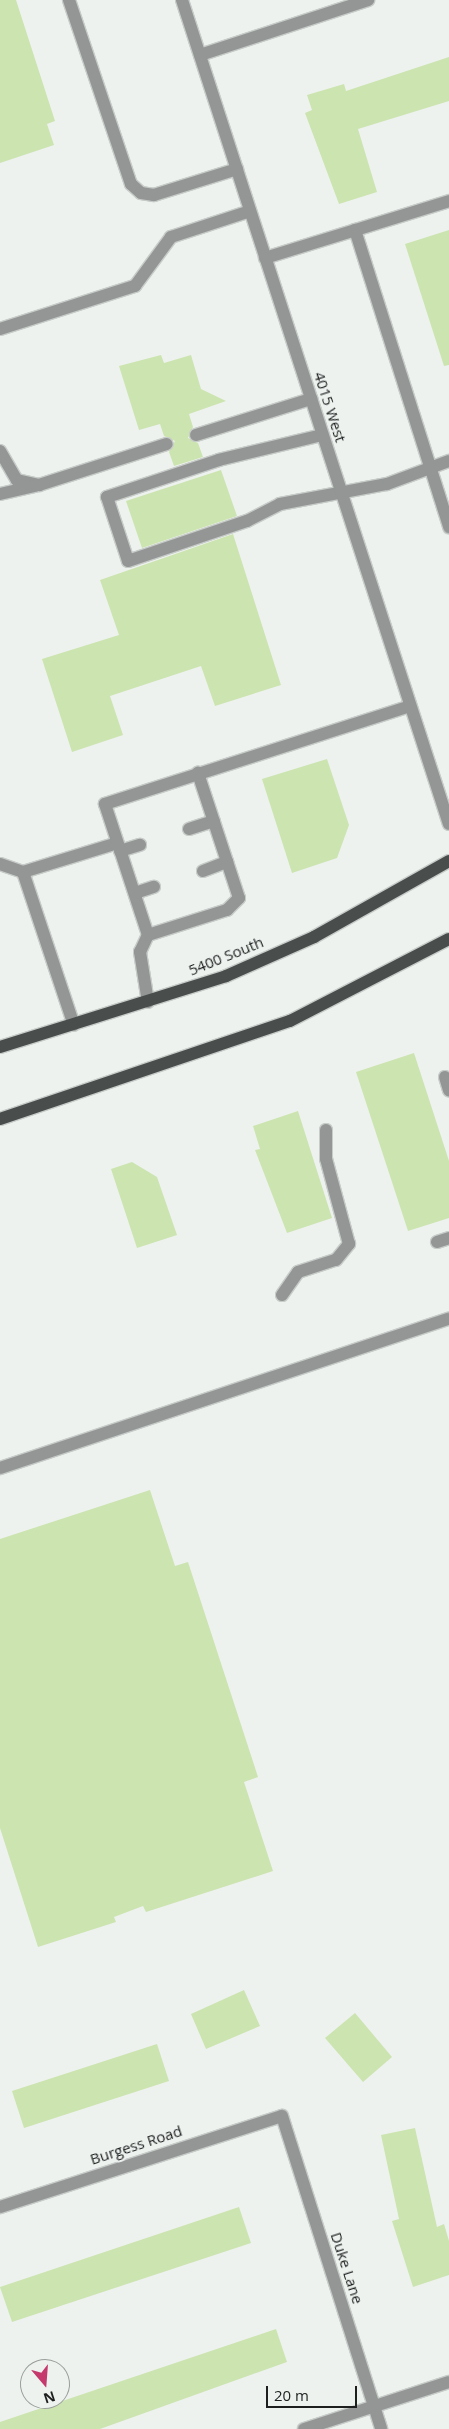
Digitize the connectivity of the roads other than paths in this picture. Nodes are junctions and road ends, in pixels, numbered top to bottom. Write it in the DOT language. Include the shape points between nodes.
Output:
graph roads {
  1 [pos="69,0"];
  2 [pos="182,0"];
  3 [pos="368,0"];
  4 [pos="200,55"];
  5 [pos="237,170"];
  6 [pos="449,201"];
  7 [pos="250,211"];
  8 [pos="355,230"];
  9 [pos="265,258"];
  10 [pos="0,329"];
  11 [pos="311,399"];
  12 [pos="196,435"];
  13 [pos="322,435"];
  14 [pos="167,444"];
  15 [pos="0,451"];
  16 [pos="449,461"];
  17 [pos="430,468"];
  18 [pos="39,485"];
  19 [pos="341,492"];
  20 [pos="0,494"];
  21 [pos="449,527"];
  22 [pos="410,706"];
  23 [pos="198,773"];
  24 [pos="214,821"];
  25 [pos="449,824"];
  26 [pos="189,829"];
  27 [pos="140,844"];
  28 [pos="119,847"];
  29 [pos="227,862"];
  30 [pos="449,862"];
  31 [pos="0,864"];
  32 [pos="203,871"];
  33 [pos="23,872"];
  34 [pos="154,887"];
  35 [pos="135,893"];
  36 [pos="148,935"];
  37 [pos="449,939"];
  38 [pos="148,1002"];
  39 [pos="74,1024"];
  40 [pos="0,1047"];
  41 [pos="445,1077"];
  42 [pos="449,1090"];
  43 [pos="0,1118"];
  44 [pos="326,1130"];
  45 [pos="282,1295"];
  46 [pos="449,1319"];
  47 [pos="0,1468"];
  48 [pos="282,2116"];
  49 [pos="0,2207"];
  50 [pos="449,2382"];
  51 [pos="374,2406"];
  52 [pos="304,2429"];
  53 [pos="382,2429"];
  1 -- 5 [label="street" via="131,184 141,193 154,195"];
  2 -- 4 [label="street, 4015 West"];
  3 -- 4 [label="street"];
  4 -- 5 [label="street, 4015 West"];
  5 -- 7 [label="street, 4015 West"];
  6 -- 8 [label="street"];
  7 -- 9 [label="street, 4015 West"];
  7 -- 10 [label="street" via="171,237 135,286"];
  8 -- 9 [label="street"];
  8 -- 17 [label="street"];
  9 -- 11 [label="street, 4015 West"];
  11 -- 12 [label="street"];
  11 -- 13 [label="street, 4015 West"];
  13 -- 19 [label="street, 4015 West"];
  13 -- 19 [label="street" via="219,460 107,497 128,561 247,521 280,504"];
  14 -- 18 [label="street"];
  15 -- 18 [label="street" via="16,480"];
  16 -- 17 [label="street"];
  17 -- 19 [label="street" via="386,484"];
  17 -- 21 [label="street"];
  18 -- 20 [label="street"];
  19 -- 22 [label="street, 4015 West"];
  22 -- 23 [label="street"];
  22 -- 25 [label="street, 4015 West"];
  23 -- 24 [label="street"];
  23 -- 28 [label="street" via="105,804"];
  24 -- 26 [label="street"];
  24 -- 29 [label="street"];
  27 -- 28 [label="street"];
  28 -- 33 [label="street"];
  28 -- 35 [label="street"];
  29 -- 32 [label="street"];
  29 -- 36 [label="street" via="239,898 227,910"];
  30 -- 38 [label="main road, 5400 South" via="314,937 226,976"];
  31 -- 33 [label="street"];
  33 -- 39 [label="street"];
  34 -- 35 [label="street"];
  35 -- 36 [label="street"];
  36 -- 38 [label="street" via="140,952"];
  37 -- 43 [label="main road" via="290,1021"];
  38 -- 39 [label="main road, 5400 South"];
  39 -- 40 [label="main road, 5400 South"];
  41 -- 42 [label="street"];
  44 -- 45 [label="street" via="326,1159 349,1244 336,1260 298,1272"];
  46 -- 47 [label="street"];
  48 -- 49 [label="street, Burgess Road"];
  48 -- 51 [label="street, Duke Lane"];
  50 -- 51 [label="street"];
  51 -- 52 [label="street"];
  51 -- 53 [label="street, Duke Lane"];
}
